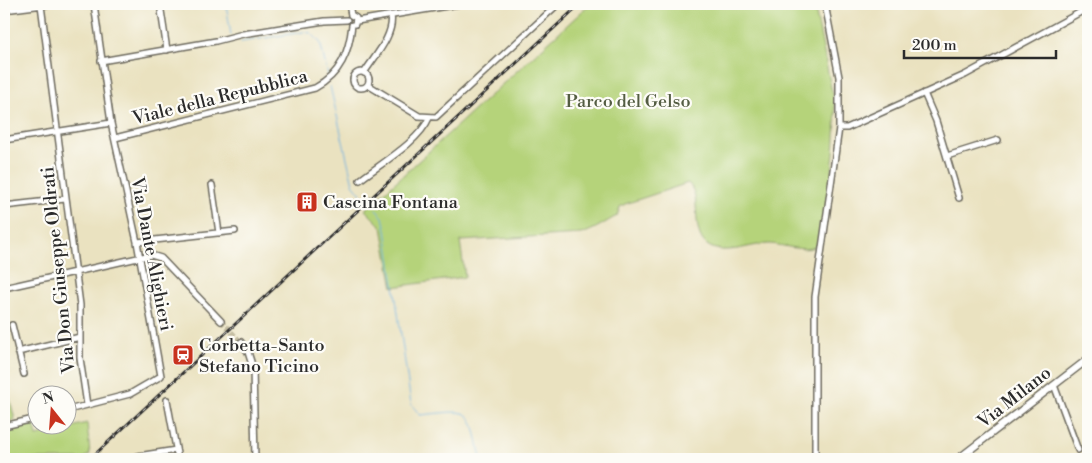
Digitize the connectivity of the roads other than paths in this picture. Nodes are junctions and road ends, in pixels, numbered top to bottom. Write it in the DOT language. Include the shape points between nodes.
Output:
graph roads {
  1 [pos="51,4"];
  2 [pos="94,4"];
  3 [pos="160,4"];
  4 [pos="349,4"];
  5 [pos="458,4"];
  6 [pos="558,4"];
  7 [pos="825,4"];
  8 [pos="41,5"];
  9 [pos="19,6"];
  10 [pos="1088,8"];
  11 [pos="4,10"];
  12 [pos="391,16"];
  13 [pos="349,17"];
  14 [pos="355,23"];
  15 [pos="167,50"];
  16 [pos="101,61"];
  17 [pos="364,72"];
  18 [pos="368,85"];
  19 [pos="924,93"];
  20 [pos="429,118"];
  21 [pos="111,123"];
  22 [pos="839,128"];
  23 [pos="57,132"];
  24 [pos="115,138"];
  25 [pos="4,140"];
  26 [pos="998,140"];
  27 [pos="946,156"];
  28 [pos="360,180"];
  29 [pos="212,185"];
  30 [pos="959,198"];
  31 [pos="66,199"];
  32 [pos="4,206"];
  33 [pos="235,231"];
  34 [pos="220,232"];
  35 [pos="138,242"];
  36 [pos="140,258"];
  37 [pos="75,273"];
  38 [pos="4,288"];
  39 [pos="222,322"];
  40 [pos="12,325"];
  41 [pos="80,338"];
  42 [pos="241,342"];
  43 [pos="18,352"];
  44 [pos="1088,359"];
  45 [pos="24,374"];
  46 [pos="1054,386"];
  47 [pos="166,400"];
  48 [pos="87,405"];
  49 [pos="78,407"];
  50 [pos="28,420"];
  51 [pos="4,426"];
  52 [pos="176,447"];
  53 [pos="1078,450"];
  54 [pos="138,456"];
  55 [pos="178,459"];
  56 [pos="255,459"];
  57 [pos="815,459"];
  58 [pos="958,459"];
  1 -- 8 [label="street"];
  2 -- 16 [label="street, Via Dante Alighieri"];
  3 -- 15 [label="street"];
  4 -- 13 [label="street"];
  5 -- 12 [label="street"];
  6 -- 20 [label="street" via="436,117"];
  7 -- 22 [label="street" via="839,77"];
  8 -- 9 [label="street"];
  8 -- 23 [label="street, Via Don Giuseppe Oldrati"];
  9 -- 11 [label="street"];
  10 -- 19 [label="street" via="965,75"];
  12 -- 14 [label="street"];
  12 -- 17 [label="street" via="392,25 386,39"];
  13 -- 14 [label="street"];
  13 -- 14 [label="street" via="356,16"];
  13 -- 15 [label="street"];
  14 -- 24 [label="street, Viale della Repubblica" via="341,65 328,80 315,88"];
  15 -- 16 [label="street"];
  16 -- 21 [label="street, Via Dante Alighieri"];
  17 -- 18 [label="street" via="369,78"];
  17 -- 18 [label="street" via="352,78 353,84 360,89"];
  18 -- 20 [label="street" via="419,116"];
  19 -- 22 [label="street" via="847,128"];
  19 -- 27 [label="street"];
  20 -- 28 [label="street" via="426,126 405,145"];
  21 -- 23 [label="street"];
  21 -- 24 [label="street, Via Dante Alighieri"];
  22 -- 57 [label="street" via="815,297"];
  23 -- 25 [label="street"];
  23 -- 31 [label="street, Via Don Giuseppe Oldrati"];
  24 -- 35 [label="street, Via Dante Alighieri"];
  26 -- 27 [label="street"];
  27 -- 30 [label="street"];
  29 -- 34 [label="street"];
  31 -- 32 [label="street"];
  31 -- 37 [label="street, Via Don Giuseppe Oldrati"];
  33 -- 34 [label="street"];
  34 -- 35 [label="street"];
  35 -- 36 [label="street, Via Dante Alighieri"];
  36 -- 37 [label="street"];
  36 -- 39 [label="street" via="151,255 162,258"];
  36 -- 48 [label="street, Via Dante Alighieri" via="161,376 130,394"];
  37 -- 38 [label="street"];
  37 -- 41 [label="street, Via Don Giuseppe Oldrati" via="80,305"];
  40 -- 43 [label="street"];
  41 -- 43 [label="street"];
  41 -- 48 [label="street, Via Don Giuseppe Oldrati"];
  42 -- 56 [label="street" via="253,368"];
  43 -- 45 [label="street"];
  44 -- 46 [label="main road, Via Milano"];
  46 -- 53 [label="street"];
  46 -- 58 [label="main road, Via Milano"];
  47 -- 52 [label="street"];
  48 -- 49 [label="street"];
  50 -- 51 [label="street"];
  52 -- 54 [label="street"];
  52 -- 55 [label="street"];
}
